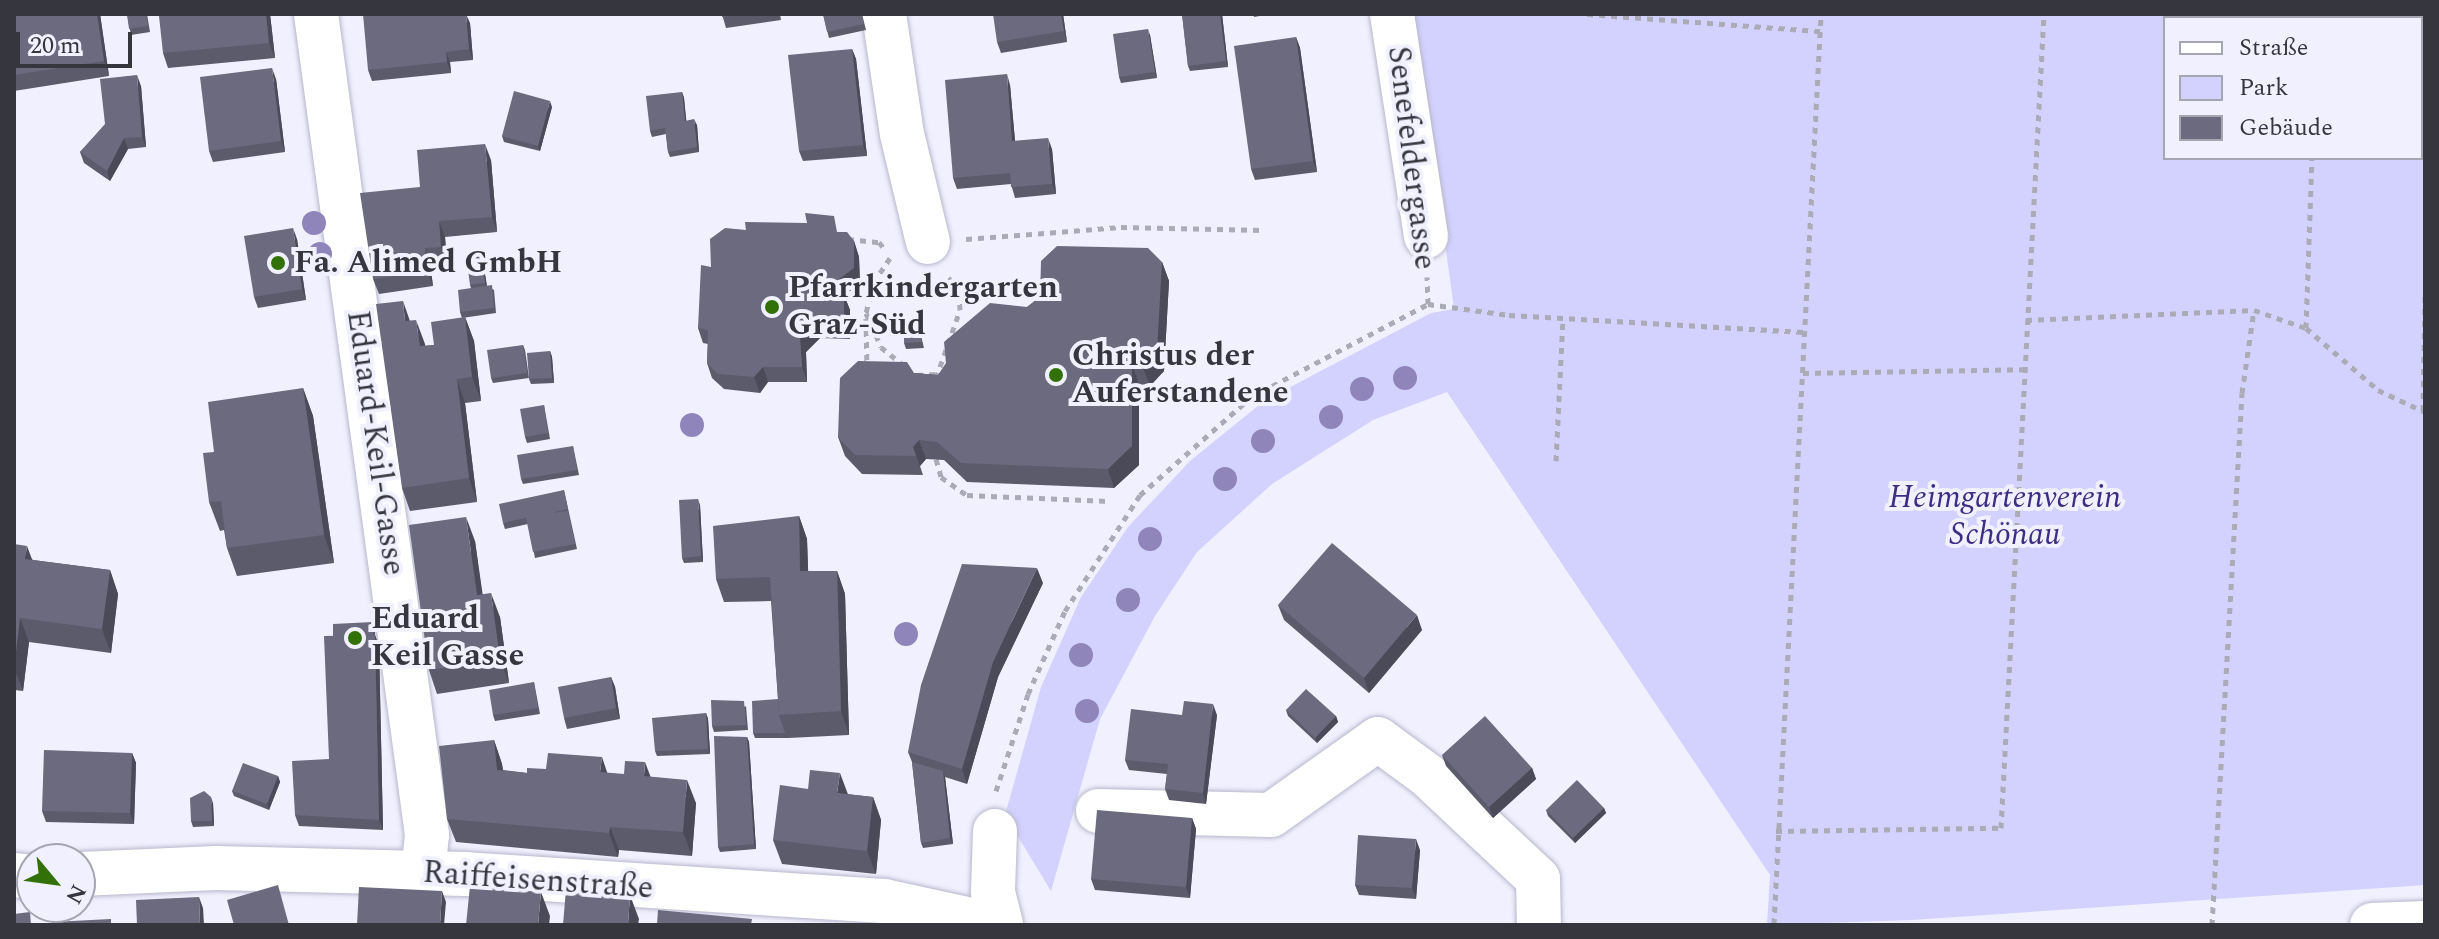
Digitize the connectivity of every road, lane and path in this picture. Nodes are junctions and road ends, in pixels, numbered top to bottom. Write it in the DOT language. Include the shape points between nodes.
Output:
graph roads {
  1 [pos="316,14"];
  2 [pos="884,14"];
  3 [pos="1392,14"];
  4 [pos="1587,14"];
  5 [pos="1821,14"];
  6 [pos="2044,14"];
  7 [pos="1820,31"];
  8 [pos="2312,160"];
  9 [pos="1264,230"];
  10 [pos="1426,236"];
  11 [pos="847,239"];
  12 [pos="908,252"];
  13 [pos="2425,293"];
  14 [pos="1428,304"];
  15 [pos="2254,310"];
  16 [pos="866,313"];
  17 [pos="1563,318"];
  18 [pos="2026,320"];
  19 [pos="2306,328"];
  20 [pos="1804,332"];
  21 [pos="2024,369"];
  22 [pos="912,372"];
  23 [pos="1803,373"];
  24 [pos="937,374"];
  25 [pos="876,376"];
  26 [pos="905,378"];
  27 [pos="935,383"];
  28 [pos="2424,411"];
  29 [pos="936,459"];
  30 [pos="1556,461"];
  31 [pos="1109,501"];
  32 [pos="1098,811"];
  33 [pos="995,831"];
  34 [pos="1776,831"];
  35 [pos="96,873"];
  36 [pos="423,873"];
  37 [pos="2425,923"];
  38 [pos="1774,924"];
  39 [pos="994,925"];
  40 [pos="1001,925"];
  41 [pos="1539,925"];
  42 [pos="2212,925"];
  43 [pos="2372,925"];
  1 -- 36 [label="street, Eduard-Keil-Gasse" via="424,804"];
  2 -- 12 [label="street" via="902,134"];
  3 -- 10 [label="street, Senefeldergasse"];
  4 -- 7 [label="path"];
  5 -- 7 [label="path"];
  6 -- 18 [label="path"];
  7 -- 20 [label="path"];
  8 -- 19 [label="path"];
  9 -- 12 [label="path" via="1121,227"];
  10 -- 14 [label="path, Senefeldergasse"];
  11 -- 12 [label="path"];
  12 -- 16 [label="path" via="873,283"];
  12 -- 24 [label="path" via="959,292 960,310"];
  13 -- 28 [label="path"];
  14 -- 17 [label="path"];
  14 -- 33 [label="path, Senefeldergasse" via="1251,397 1140,495 1065,611 1028,694 992,802"];
  15 -- 18 [label="path"];
  15 -- 19 [label="path"];
  15 -- 42 [label="path" via="2242,393"];
  16 -- 22 [label="path" via="881,347"];
  16 -- 25 [label="path" via="868,375"];
  17 -- 20 [label="path"];
  17 -- 30 [label="path"];
  18 -- 21 [label="path"];
  19 -- 28 [label="path" via="2378,390"];
  20 -- 23 [label="path"];
  21 -- 23 [label="path"];
  21 -- 34 [label="path" via="2001,828"];
  22 -- 24 [label="path"];
  22 -- 26 [label="path"];
  23 -- 34 [label="path"];
  24 -- 27 [label="path"];
  29 -- 31 [label="path" via="941,477 967,495"];
  32 -- 41 [label="street" via="1271,815 1378,739 1427,775 1538,879"];
  33 -- 40 [label="street" via="993,892"];
  34 -- 38 [label="path"];
  35 -- 36 [label="street, Raiffeisenstraße" via="216,868"];
  36 -- 39 [label="street, Raiffeisenstraße" via="884,901"];
  37 -- 43 [label="street"];
}
